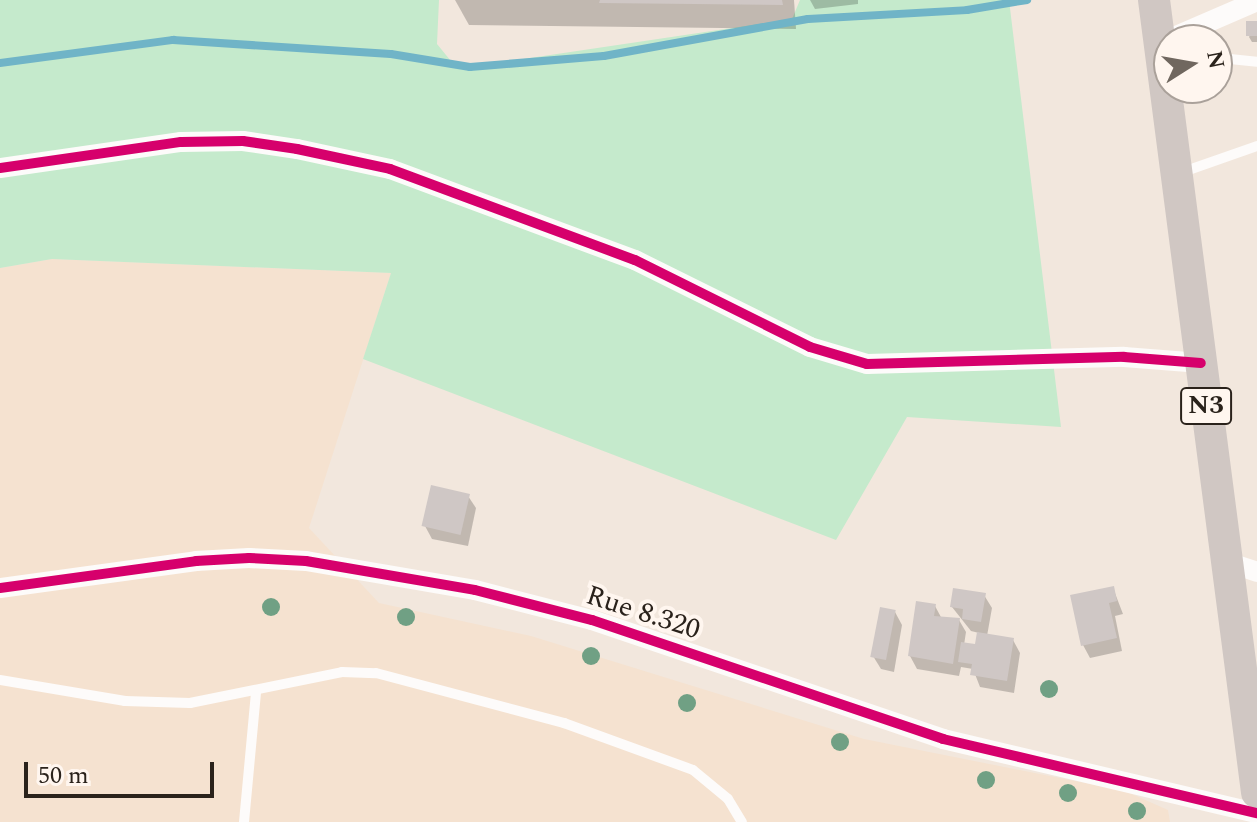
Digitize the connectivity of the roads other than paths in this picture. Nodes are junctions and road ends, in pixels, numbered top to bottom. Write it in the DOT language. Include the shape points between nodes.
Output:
graph roads {
  1 [pos="1257,1"];
  2 [pos="1202,24"];
  3 [pos="1233,59"];
  4 [pos="1257,62"];
  5 [pos="1169,104"];
  6 [pos="1257,146"];
  7 [pos="0,168"];
  8 [pos="1177,174"];
  9 [pos="1201,363"];
  10 [pos="1242,567"];
  11 [pos="0,588"];
  12 [pos="0,680"];
  13 [pos="256,692"];
  14 [pos="1257,792"];
  15 [pos="1257,813"];
  16 [pos="244,822"];
  17 [pos="742,822"];
  1 -- 2 [label="street"];
  3 -- 4 [label="lane"];
  5 -- 8 [label="highway, N3"];
  6 -- 8 [label="lane"];
  7 -- 9 [label="street" via="181,142 243,141 297,149 390,169 635,260 810,347 867,364 1124,357"];
  8 -- 9 [label="highway, N3"];
  9 -- 10 [label="highway, N3"];
  10 -- 14 [label="highway, N3"];
  11 -- 15 [label="street, Rue 8.320" via="249,558 306,561 460,588 592,620 943,739"];
  12 -- 13 [label="lane" via="125,701 190,703"];
  13 -- 16 [label="lane"];
  13 -- 17 [label="lane" via="342,672 376,673 535,715 693,770 728,799"];
}
